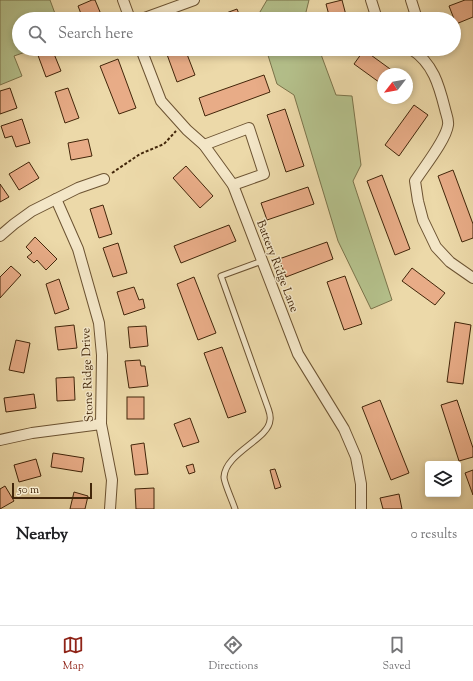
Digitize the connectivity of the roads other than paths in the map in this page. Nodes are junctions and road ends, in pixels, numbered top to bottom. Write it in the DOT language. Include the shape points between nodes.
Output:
graph roads {
  1 [pos="122,0"];
  2 [pos="194,0"];
  3 [pos="371,0"];
  4 [pos="411,0"];
  5 [pos="127,12"];
  6 [pos="161,12"];
  7 [pos="375,12"];
  8 [pos="415,12"];
  9 [pos="144,56"];
  10 [pos="419,56"];
  11 [pos="204,145"];
  12 [pos="104,179"];
  13 [pos="233,185"];
  14 [pos="56,199"];
  15 [pos="0,236"];
  16 [pos="262,261"];
  17 [pos="473,278"];
  18 [pos="101,424"];
  19 [pos="0,440"];
  20 [pos="110,509"];
  21 [pos="235,509"];
  22 [pos="361,509"];
  1 -- 5 [label="street"];
  2 -- 6 [label="street"];
  3 -- 7 [label="street"];
  4 -- 8 [label="street"];
  9 -- 11 [label="street, Battery Ridge Lane" via="161,101"];
  10 -- 17 [label="street" via="439,85 448,124 442,139 415,181 419,208 436,247 450,262"];
  11 -- 13 [label="street, Battery Ridge Lane"];
  11 -- 13 [label="street" via="249,128 264,174"];
  12 -- 14 [label="street"];
  13 -- 16 [label="street, Battery Ridge Lane"];
  14 -- 15 [label="street" via="32,211"];
  14 -- 18 [label="street, Stone Ridge Drive" via="78,249 99,323 102,355"];
  16 -- 21 [label="lane" via="221,276 270,419 269,426 228,465 226,470 224,477"];
  16 -- 22 [label="street, Battery Ridge Lane" via="298,354 344,429 356,457 361,484"];
  18 -- 19 [label="street"];
  18 -- 20 [label="street, Stone Ridge Drive" via="112,480"];
}
